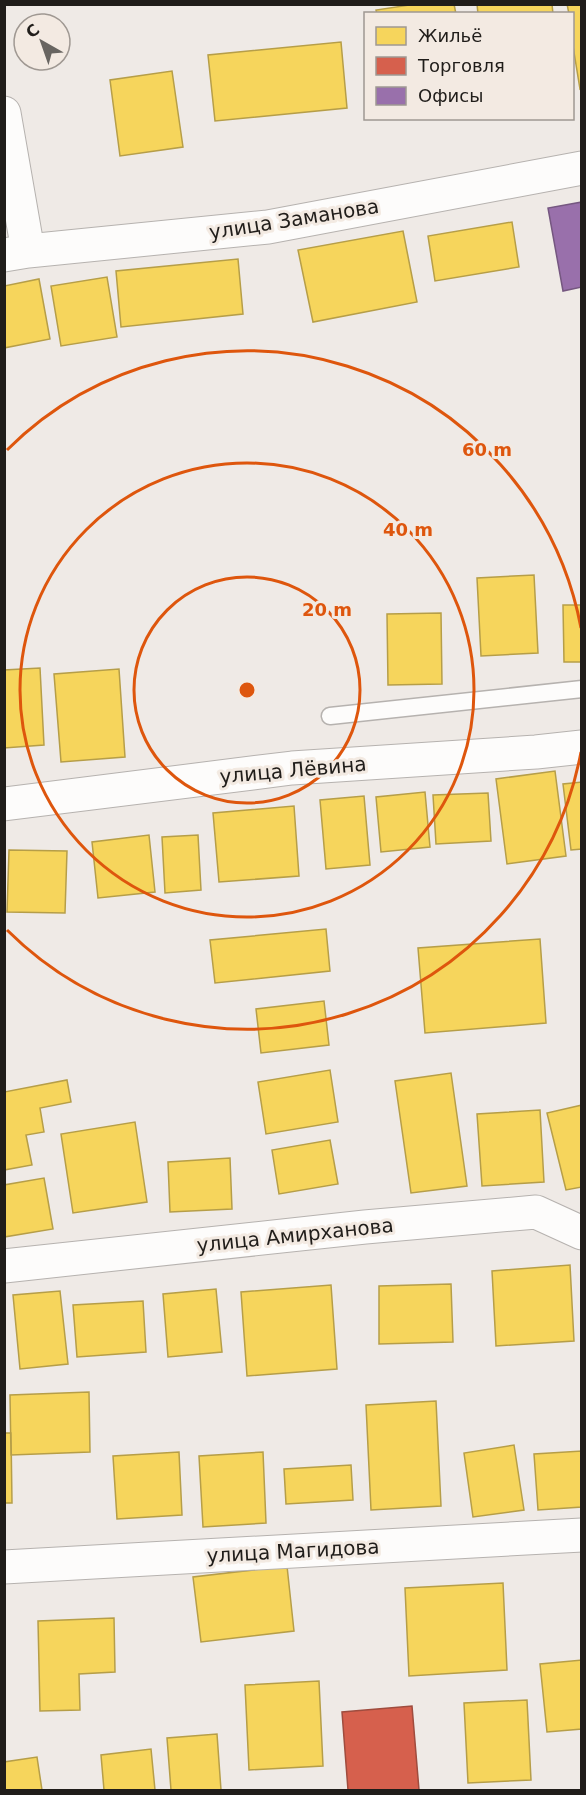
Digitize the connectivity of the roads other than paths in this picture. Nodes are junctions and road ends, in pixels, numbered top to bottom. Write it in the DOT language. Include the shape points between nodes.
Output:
graph roads {
  1 [pos="4,112"];
  2 [pos="582,168"];
  3 [pos="16,253"];
  4 [pos="582,689"];
  5 [pos="330,716"];
  6 [pos="582,747"];
  7 [pos="4,804"];
  8 [pos="582,1233"];
  9 [pos="4,1266"];
  10 [pos="582,1535"];
  11 [pos="4,1567"];
  1 -- 3 [label="street"];
  2 -- 3 [label="street, улица Заманова" via="268,227"];
  4 -- 5 [label="lane"];
  6 -- 7 [label="street, улица Лёвина" via="292,768"];
  8 -- 9 [label="street, улица Амирханова" via="536,1212"];
  10 -- 11 [label="street, улица Магидова"];
}
